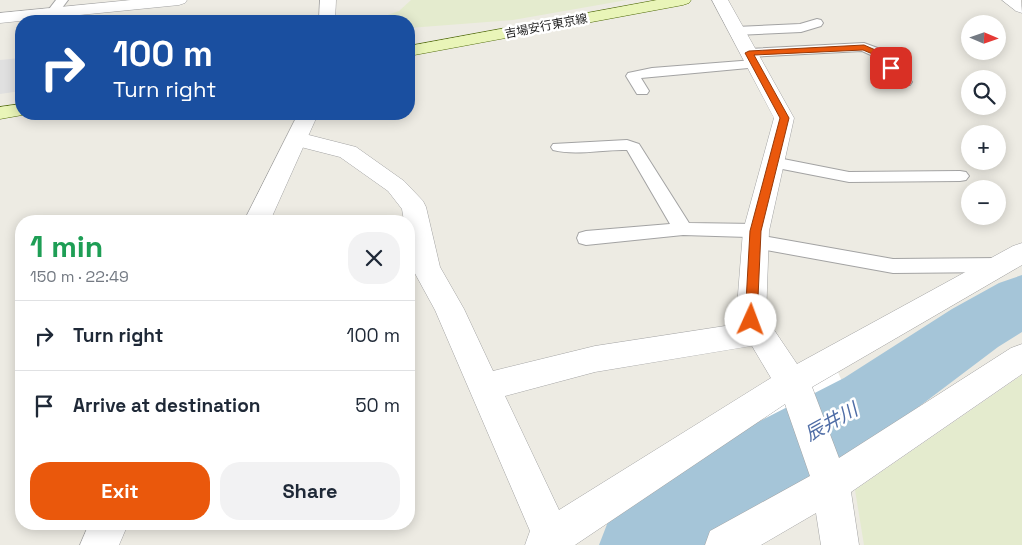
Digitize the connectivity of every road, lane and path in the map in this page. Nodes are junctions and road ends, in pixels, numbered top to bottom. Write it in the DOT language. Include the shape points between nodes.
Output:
graph roads {
  1 [pos="62,0"];
  2 [pos="178,0"];
  3 [pos="328,0"];
  4 [pos="682,0"];
  5 [pos="720,0"];
  6 [pos="1010,0"];
  7 [pos="1022,8"];
  8 [pos="52,13"];
  9 [pos="31,15"];
  10 [pos="327,15"];
  11 [pos="15,17"];
  12 [pos="0,18"];
  13 [pos="817,23"];
  14 [pos="736,30"];
  15 [pos="415,51"];
  16 [pos="752,58"];
  17 [pos="905,82"];
  18 [pos="642,92"];
  19 [pos="15,111"];
  20 [pos="0,113"];
  21 [pos="303,126"];
  22 [pos="558,147"];
  23 [pos="773,162"];
  24 [pos="960,176"];
  25 [pos="260,215"];
  26 [pos="415,215"];
  27 [pos="415,222"];
  28 [pos="683,229"];
  29 [pos="755,236"];
  30 [pos="586,238"];
  31 [pos="1011,259"];
  32 [pos="418,269"];
  33 [pos="759,333"];
  34 [pos="1022,357"];
  35 [pos="485,387"];
  36 [pos="795,388"];
  37 [pos="829,477"];
  38 [pos="106,530"];
  39 [pos="548,542"];
  40 [pos="99,545"];
  41 [pos="724,545"];
  42 [pos="840,545"];
  1 -- 8 [label="lane"];
  2 -- 8 [label="street"];
  3 -- 10 [label="street"];
  4 -- 15 [label="main road, 吉場安行東京線"];
  5 -- 14 [label="street"];
  6 -- 7 [label="street"];
  8 -- 9 [label="street"];
  11 -- 12 [label="street"];
  13 -- 14 [label="lane" via="801,28"];
  14 -- 16 [label="street"];
  16 -- 17 [label="lane" via="864,47 878,53"];
  16 -- 18 [label="lane" via="633,76"];
  16 -- 23 [label="street" via="784,118"];
  19 -- 20 [label="main road"];
  21 -- 25 [label="street"];
  21 -- 26 [label="street" via="348,152 396,186 414,207"];
  22 -- 28 [label="lane" via="633,147"];
  23 -- 24 [label="lane" via="849,177"];
  23 -- 29 [label="street"];
  27 -- 32 [label="street"];
  28 -- 29 [label="lane"];
  28 -- 30 [label="lane"];
  29 -- 31 [label="lane" via="894,266"];
  29 -- 33 [label="street" via="751,320"];
  31 -- 36 [label="street"];
  32 -- 35 [label="street" via="449,310"];
  33 -- 35 [label="street" via="595,359"];
  33 -- 36 [label="street"];
  34 -- 37 [label="street"];
  35 -- 39 [label="street"];
  36 -- 37 [label="street"];
  36 -- 39 [label="street" via="582,517"];
  37 -- 41 [label="street"];
  37 -- 42 [label="street"];
  38 -- 40 [label="street"];
}
